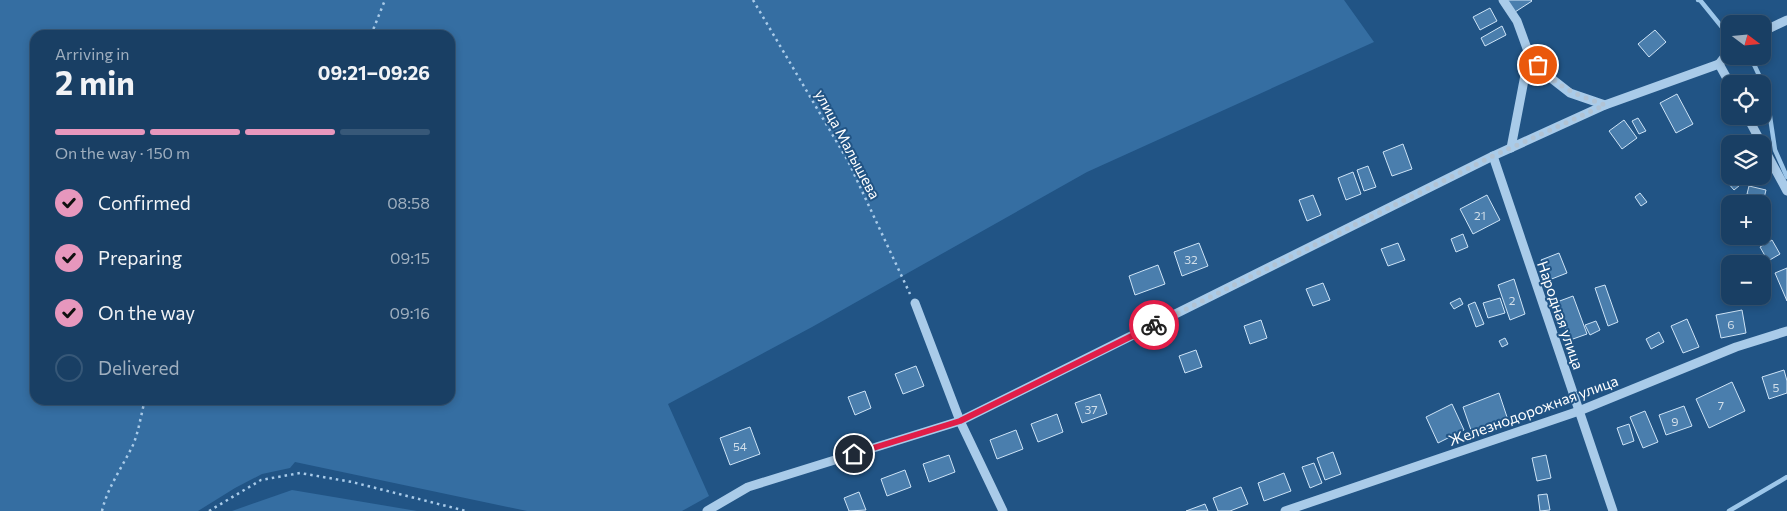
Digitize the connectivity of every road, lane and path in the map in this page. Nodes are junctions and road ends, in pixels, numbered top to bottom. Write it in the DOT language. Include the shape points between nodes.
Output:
graph roads {
  1 [pos="385,0"];
  2 [pos="753,0"];
  3 [pos="1503,0"];
  4 [pos="1787,20"];
  5 [pos="1771,28"];
  6 [pos="373,30"];
  7 [pos="1529,54"];
  8 [pos="1721,61"];
  9 [pos="1719,64"];
  10 [pos="1725,75"];
  11 [pos="1605,105"];
  12 [pos="1511,148"];
  13 [pos="1493,156"];
  14 [pos="1771,161"];
  15 [pos="1787,191"];
  16 [pos="915,303"];
  17 [pos="1787,331"];
  18 [pos="144,405"];
  19 [pos="1579,411"];
  20 [pos="960,421"];
  21 [pos="102,511"];
  22 [pos="209,511"];
  23 [pos="466,511"];
  24 [pos="707,511"];
  25 [pos="1003,511"];
  26 [pos="1285,511"];
  27 [pos="1613,511"];
  1 -- 6 [label="path"];
  2 -- 16 [label="path, улица Малышева" via="848,161"];
  3 -- 7 [label="street" via="1517,21"];
  4 -- 5 [label="street"];
  7 -- 11 [label="street" via="1547,76 1570,93"];
  7 -- 12 [label="street"];
  8 -- 9 [label="street"];
  9 -- 10 [label="street"];
  9 -- 11 [label="street"];
  11 -- 12 [label="street"];
  12 -- 13 [label="street"];
  13 -- 19 [label="street, Народная улица"];
  13 -- 20 [label="street"];
  14 -- 15 [label="street"];
  16 -- 20 [label="street"];
  17 -- 19 [label="street, Железнодорожная улица" via="1736,347"];
  18 -- 21 [label="path" via="133,444 104,499"];
  19 -- 26 [label="street, Железнодорожная улица"];
  19 -- 27 [label="street, Народная улица"];
  20 -- 24 [label="street" via="748,486"];
  20 -- 25 [label="street"];
  22 -- 23 [label="path" via="261,480 300,473 352,482"];
}
